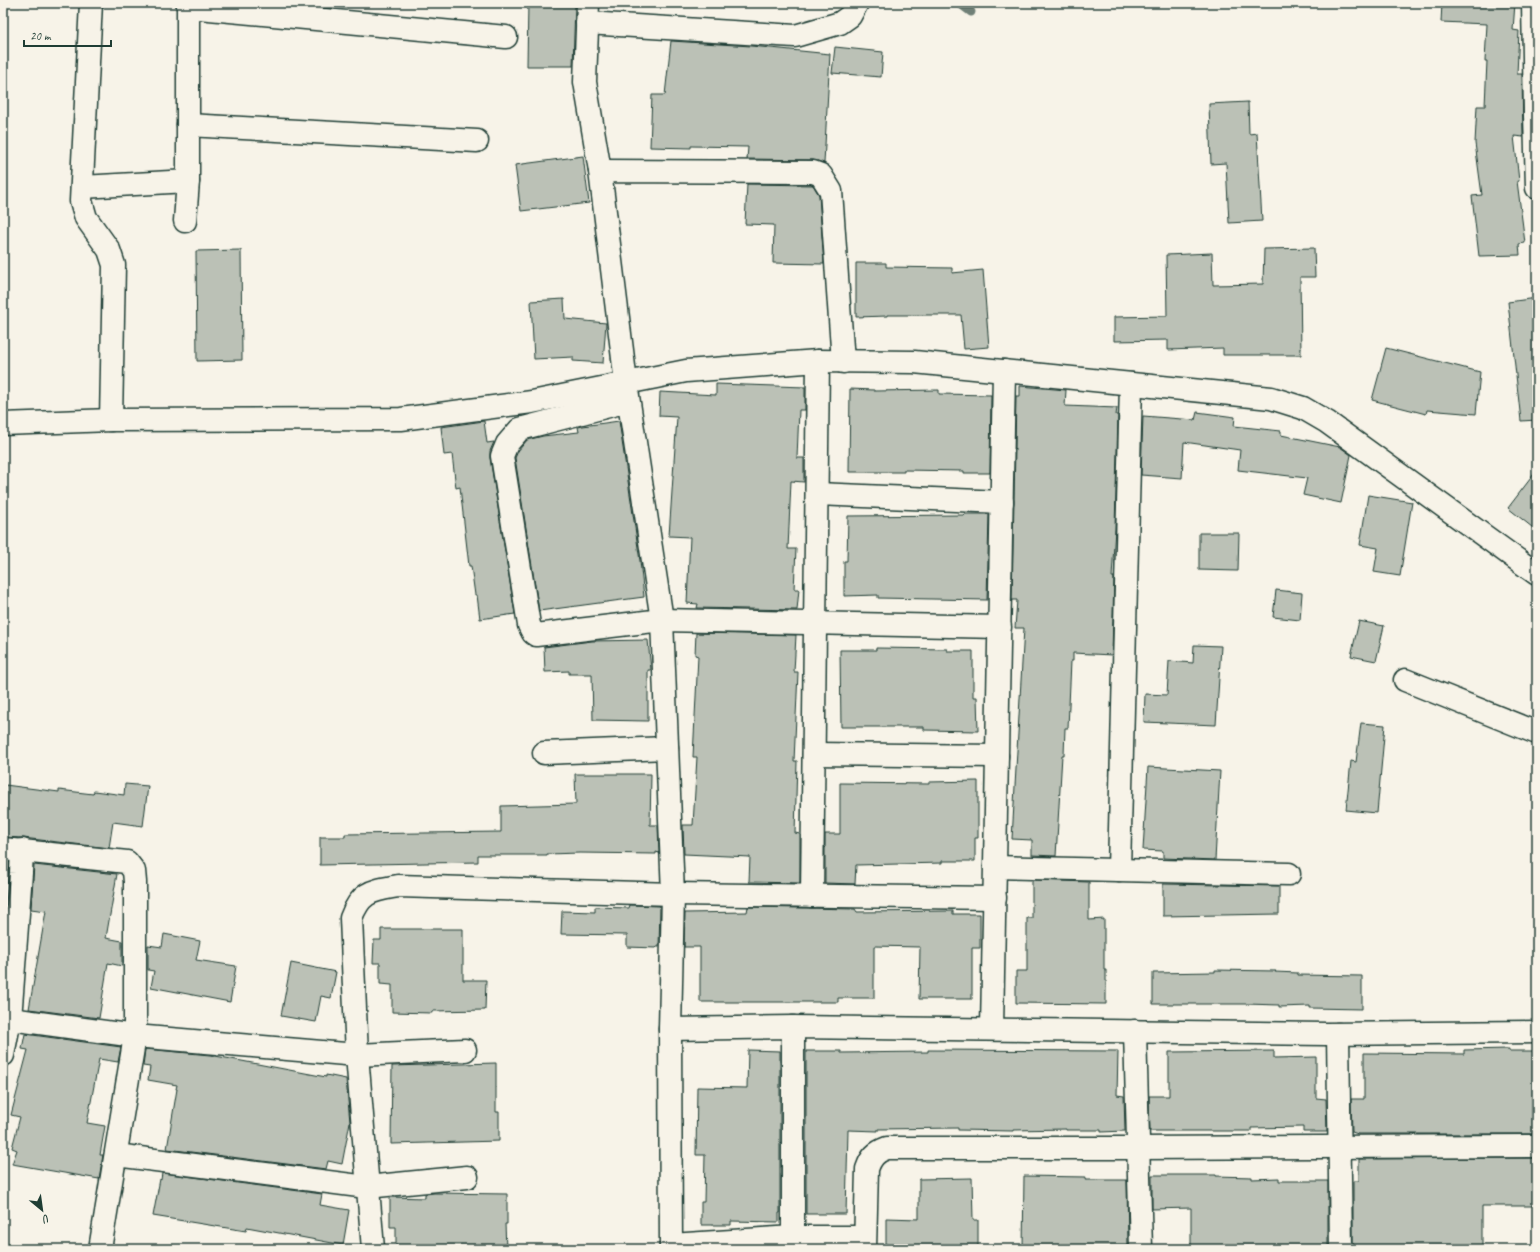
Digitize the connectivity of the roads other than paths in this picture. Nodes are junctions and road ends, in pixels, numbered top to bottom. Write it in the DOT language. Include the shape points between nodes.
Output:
graph roads {
  1 [pos="91,3"];
  2 [pos="857,3"];
  3 [pos="1533,3"];
  4 [pos="188,5"];
  5 [pos="587,13"];
  6 [pos="506,37"];
  7 [pos="1536,114"];
  8 [pos="188,125"];
  9 [pos="477,141"];
  10 [pos="600,171"];
  11 [pos="188,181"];
  12 [pos="82,187"];
  13 [pos="1537,188"];
  14 [pos="185,221"];
  15 [pos="818,362"];
  16 [pos="843,362"];
  17 [pos="1004,371"];
  18 [pos="1131,384"];
  19 [pos="627,392"];
  20 [pos="111,420"];
  21 [pos="3,424"];
  22 [pos="817,494"];
  23 [pos="1002,502"];
  24 [pos="1537,574"];
  25 [pos="662,620"];
  26 [pos="815,624"];
  27 [pos="1000,627"];
  28 [pos="1405,680"];
  29 [pos="1537,733"];
  30 [pos="667,748"];
  31 [pos="544,753"];
  32 [pos="814,754"];
  33 [pos="997,756"];
  34 [pos="12,850"];
  35 [pos="995,867"];
  36 [pos="1119,870"];
  37 [pos="1289,874"];
  38 [pos="673,894"];
  39 [pos="812,896"];
  40 [pos="995,898"];
  41 [pos="6,1019"];
  42 [pos="794,1027"];
  43 [pos="670,1029"];
  44 [pos="992,1029"];
  45 [pos="1134,1031"];
  46 [pos="1537,1032"];
  47 [pos="1338,1034"];
  48 [pos="135,1036"];
  49 [pos="465,1050"];
  50 [pos="3,1055"];
  51 [pos="357,1055"];
  52 [pos="1537,1146"];
  53 [pos="1339,1147"];
  54 [pos="1138,1148"];
  55 [pos="116,1155"];
  56 [pos="467,1177"];
  57 [pos="367,1187"];
  58 [pos="793,1243"];
  59 [pos="864,1243"];
  60 [pos="671,1247"];
  61 [pos="100,1249"];
  62 [pos="373,1249"];
  63 [pos="1141,1249"];
  64 [pos="1341,1249"];
  1 -- 12 [label="street"];
  2 -- 5 [label="street" via="850,16 840,23 795,36"];
  3 -- 7 [label="street"];
  4 -- 6 [label="street"];
  4 -- 8 [label="street"];
  5 -- 10 [label="street" via="586,82"];
  7 -- 13 [label="street"];
  8 -- 9 [label="street"];
  8 -- 11 [label="street"];
  10 -- 16 [label="street" via="813,172 821,175 831,191"];
  10 -- 19 [label="street"];
  11 -- 12 [label="street"];
  11 -- 14 [label="street"];
  12 -- 20 [label="street" via="81,201 86,218 109,250 114,265"];
  15 -- 16 [label="street"];
  15 -- 19 [label="street" via="686,371"];
  15 -- 22 [label="street"];
  16 -- 17 [label="street" via="914,362"];
  17 -- 18 [label="street"];
  17 -- 23 [label="street"];
  18 -- 24 [label="street" via="1271,398 1303,408 1327,422"];
  18 -- 36 [label="street"];
  19 -- 20 [label="street" via="401,419"];
  19 -- 25 [label="street"];
  19 -- 25 [label="street" via="520,429 507,444 502,456 503,464 529,626 533,633 536,635"];
  20 -- 21 [label="street"];
  22 -- 23 [label="street"];
  22 -- 26 [label="street"];
  23 -- 27 [label="street"];
  25 -- 26 [label="street"];
  25 -- 30 [label="street"];
  26 -- 27 [label="street"];
  26 -- 32 [label="street"];
  27 -- 33 [label="street"];
  28 -- 29 [label="street"];
  30 -- 31 [label="street"];
  30 -- 38 [label="street"];
  32 -- 33 [label="street"];
  32 -- 39 [label="street"];
  33 -- 35 [label="street"];
  34 -- 41 [label="street" via="21,872"];
  34 -- 48 [label="street" via="127,862 134,871"];
  35 -- 36 [label="street"];
  35 -- 40 [label="street"];
  36 -- 37 [label="street"];
  38 -- 39 [label="street"];
  38 -- 43 [label="street"];
  38 -- 51 [label="street" via="398,886 375,890 364,896 356,905 351,918"];
  39 -- 40 [label="street"];
  40 -- 44 [label="street"];
  41 -- 48 [label="street"];
  41 -- 50 [label="street"];
  42 -- 43 [label="street"];
  42 -- 44 [label="street"];
  42 -- 58 [label="street"];
  43 -- 60 [label="street"];
  44 -- 45 [label="street"];
  45 -- 47 [label="street"];
  45 -- 54 [label="street"];
  46 -- 47 [label="street"];
  47 -- 53 [label="street"];
  48 -- 51 [label="street"];
  48 -- 55 [label="street"];
  49 -- 51 [label="street"];
  51 -- 57 [label="street"];
  52 -- 53 [label="street"];
  53 -- 54 [label="street"];
  53 -- 64 [label="street"];
  54 -- 59 [label="street" via="887,1148 876,1152 867,1169"];
  54 -- 63 [label="street"];
  55 -- 57 [label="street"];
  55 -- 61 [label="street"];
  56 -- 57 [label="street"];
  57 -- 62 [label="street"];
  58 -- 59 [label="street"];
  58 -- 60 [label="street"];
}
